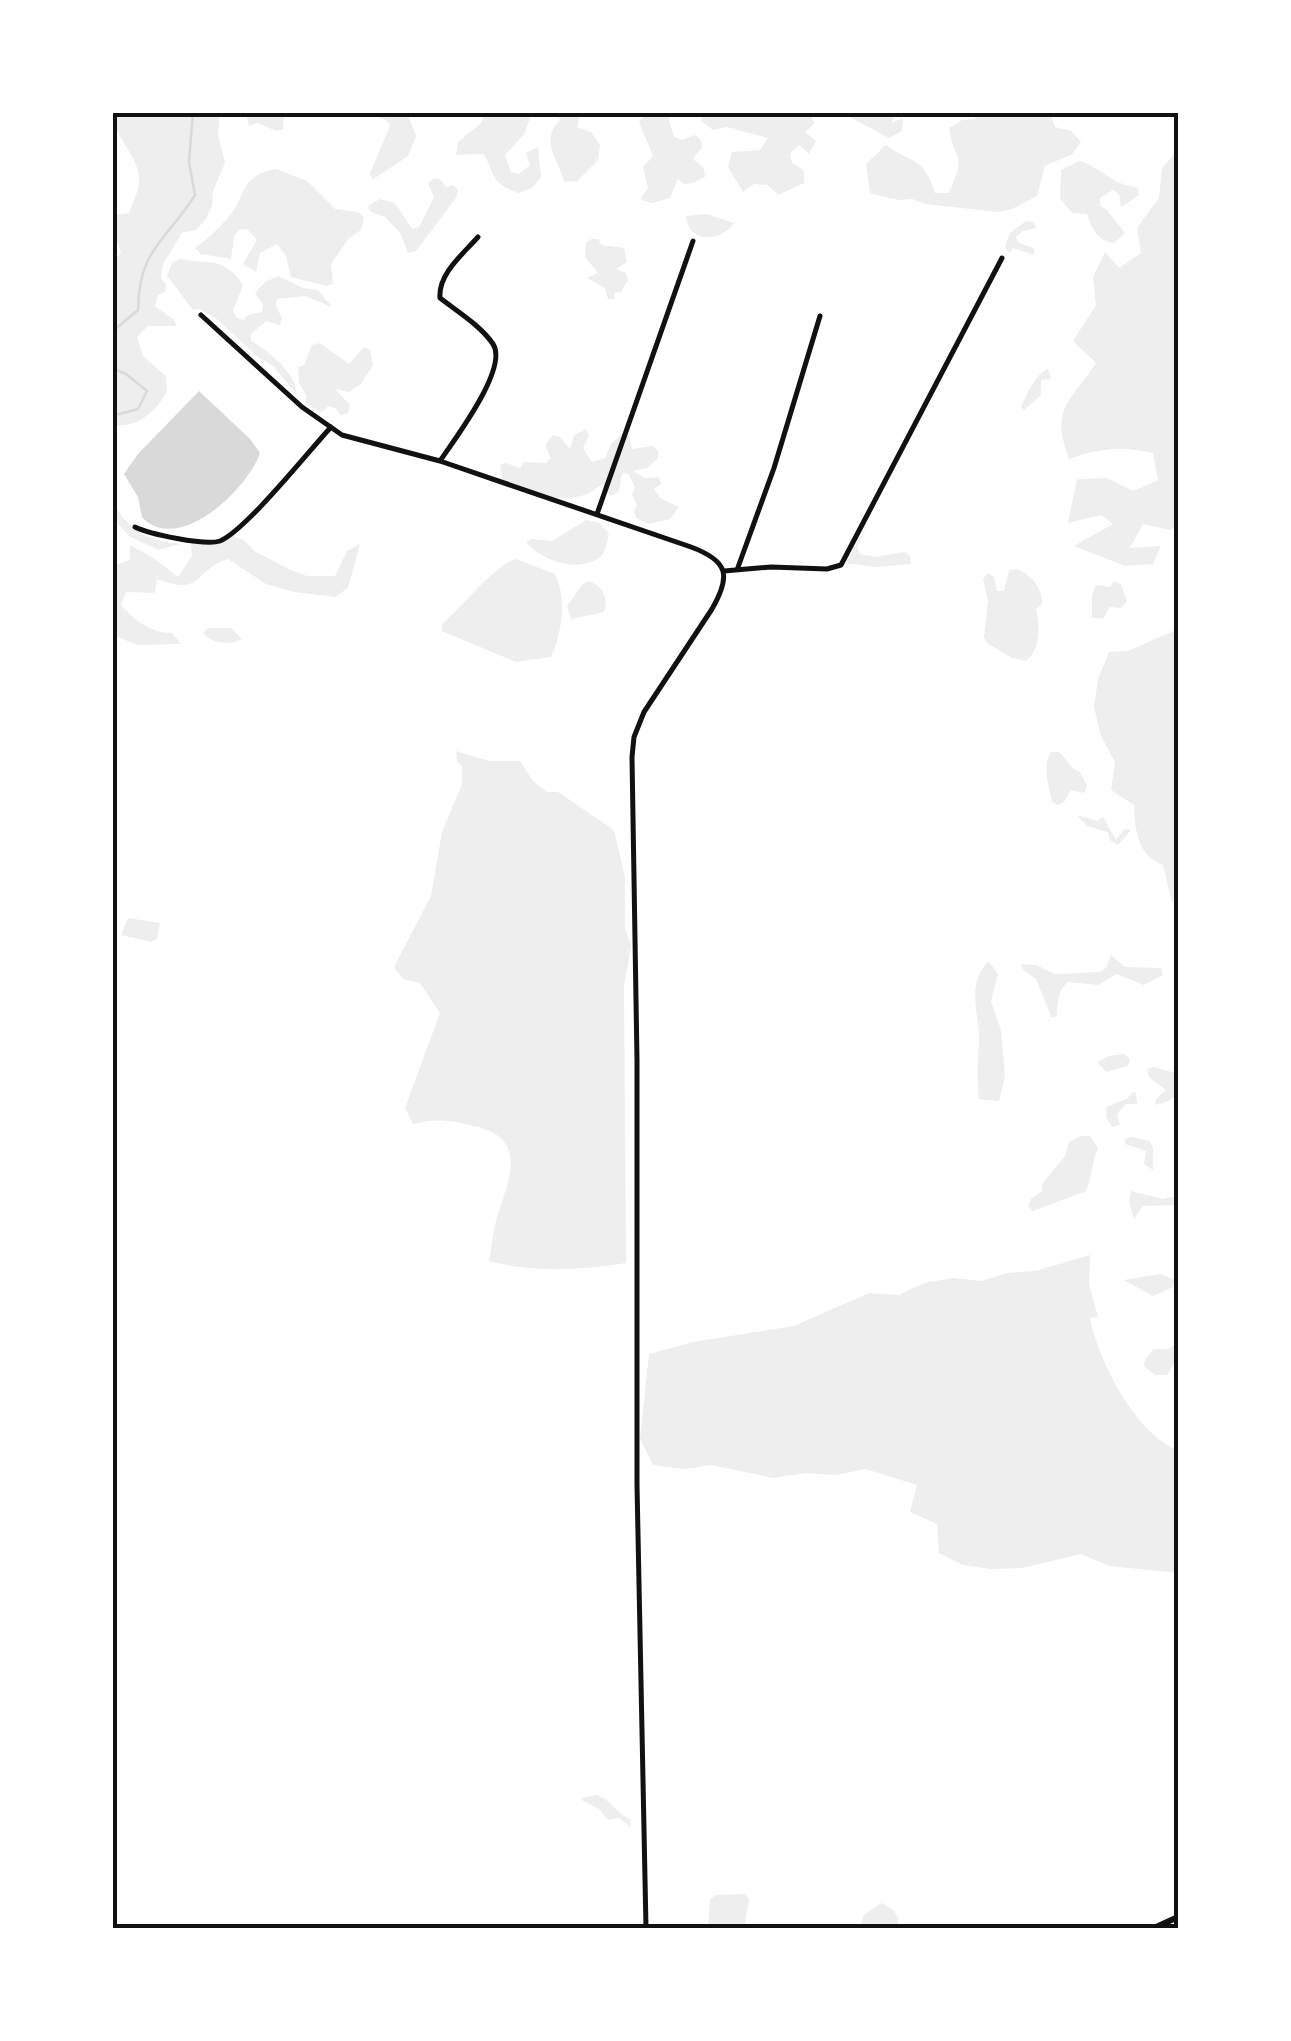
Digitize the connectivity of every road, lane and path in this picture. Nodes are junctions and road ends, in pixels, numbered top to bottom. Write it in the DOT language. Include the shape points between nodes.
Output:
graph roads {
  1 [pos="478,237"];
  2 [pos="693,241"];
  3 [pos="1002,258"];
  4 [pos="200,315"];
  5 [pos="820,316"];
  6 [pos="331,427"];
  7 [pos="440,461"];
  8 [pos="597,514"];
  9 [pos="135,527"];
  10 [pos="737,570"];
  11 [pos="724,571"];
  12 [pos="1178,1917"];
  13 [pos="646,1928"];
  14 [pos="1154,1928"];
  1 -- 7 [label="street" via="444,276 440,298 494,345 497,360"];
  2 -- 8 [label="street"];
  3 -- 10 [label="street" via="841,565"];
  4 -- 6 [label="street"];
  5 -- 10 [label="street"];
  6 -- 7 [label="street"];
  6 -- 9 [label="street" via="222,540 208,544"];
  7 -- 8 [label="street"];
  8 -- 11 [label="street" via="706,552"];
  10 -- 11 [label="street"];
  11 -- 13 [label="street" via="723,590 638,724 632,756"];
  12 -- 14 [label="street"];
}
